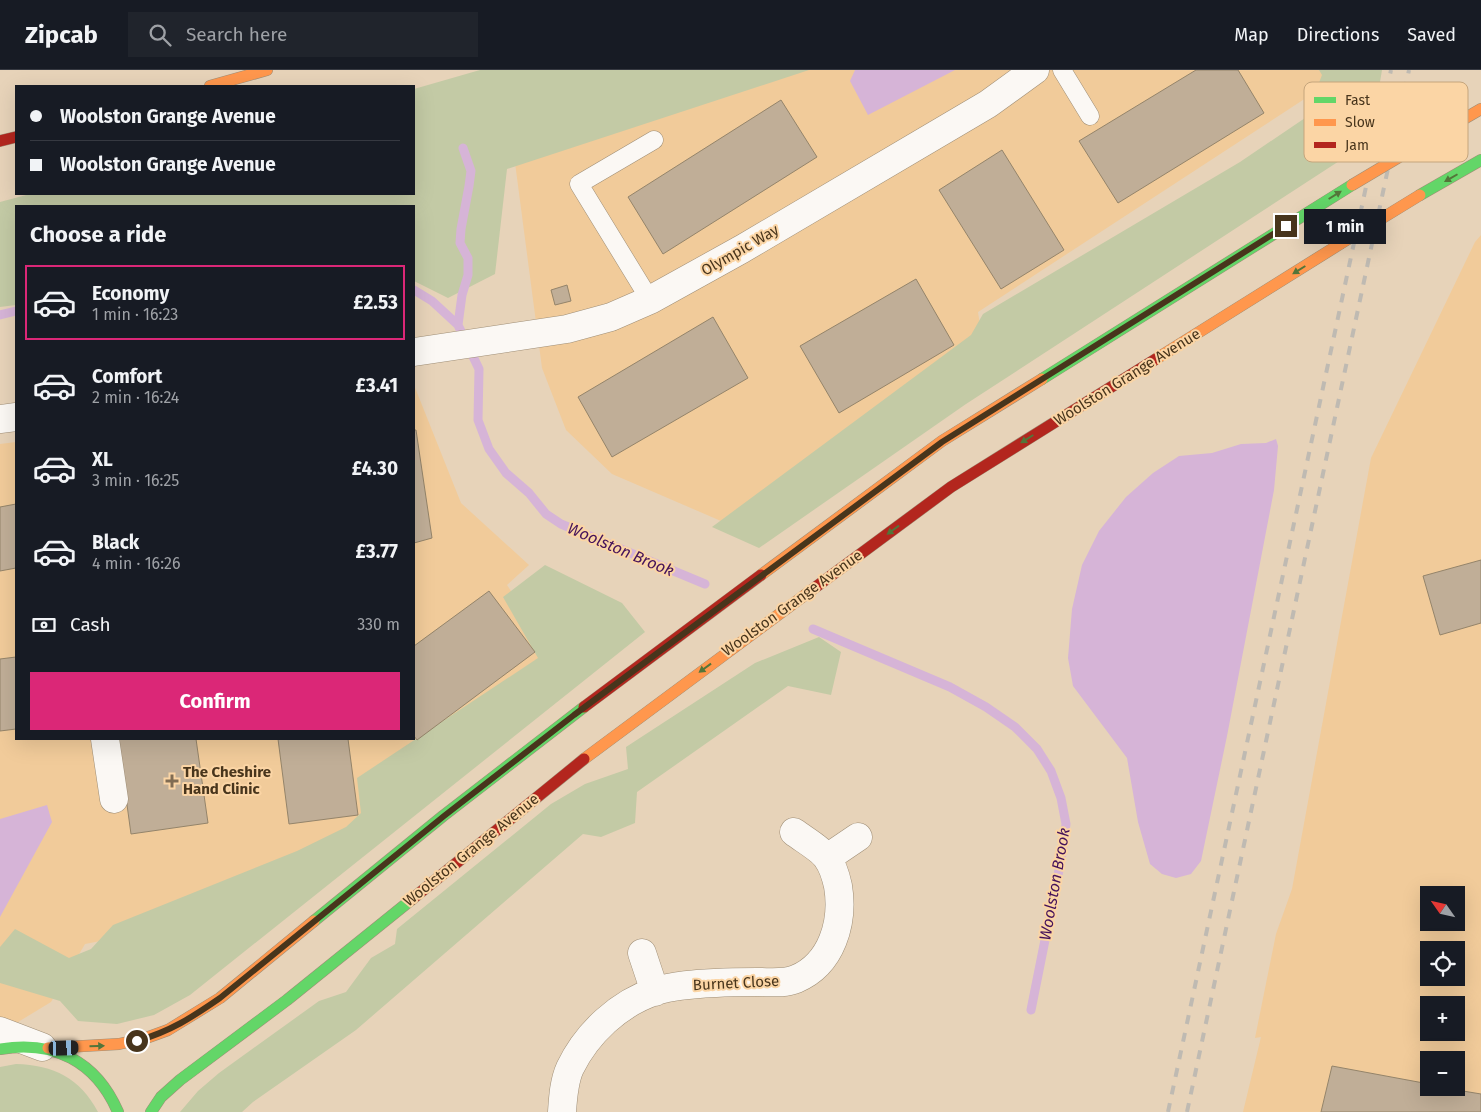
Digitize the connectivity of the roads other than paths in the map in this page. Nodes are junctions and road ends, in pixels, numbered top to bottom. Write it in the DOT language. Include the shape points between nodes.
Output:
graph roads {
  1 [pos="267,70"];
  2 [pos="1035,70"];
  3 [pos="1062,70"];
  4 [pos="214,85"];
  5 [pos="1481,109"];
  6 [pos="1090,116"];
  7 [pos="1468,117"];
  8 [pos="15,137"];
  9 [pos="654,140"];
  10 [pos="0,141"];
  11 [pos="1481,160"];
  12 [pos="1391,162"];
  13 [pos="650,300"];
  14 [pos="415,352"];
  15 [pos="15,417"];
  16 [pos="0,419"];
  17 [pos="105,740"];
  18 [pos="114,799"];
  19 [pos="794,832"];
  20 [pos="858,837"];
  21 [pos="827,858"];
  22 [pos="642,953"];
  23 [pos="655,992"];
  24 [pos="0,1031"];
  25 [pos="45,1048"];
  26 [pos="0,1049"];
  27 [pos="118,1112"];
  28 [pos="151,1112"];
  29 [pos="562,1112"];
  1 -- 4 [label="main road"];
  2 -- 13 [label="street, Olympic Way" via="980,109"];
  3 -- 6 [label="lane"];
  7 -- 5 [label="main road, one-way, bridge"];
  8 -- 10 [label="main road"];
  9 -- 13 [label="lane" via="579,184"];
  11 -- 28 [label="main road, Woolston Grange Avenue, one-way, bridge" via="1340,244 951,487 601,744 287,1000 180,1080 161,1097"];
  25 -- 12 [label="main road, one-way, bridge" via="109,1046 137,1041 188,1020 220,998 574,715 942,442"];
  13 -- 14 [label="street, Olympic Way" via="566,330"];
  15 -- 16 [label="street"];
  17 -- 18 [label="street"];
  19 -- 21 [label="street, Burnet Close"];
  20 -- 21 [label="street"];
  21 -- 23 [label="street, Burnet Close" via="836,876 840,914 830,948 809,972 795,980 714,983"];
  22 -- 23 [label="street"];
  23 -- 29 [label="street, Burnet Close" via="620,1010 598,1027 582,1047 570,1069"];
  24 -- 25 [label="street"];
  25 -- 26 [label="main road" via="11,1046"];
  25 -- 27 [label="main road" via="75,1059 98,1078 115,1101"];
}
